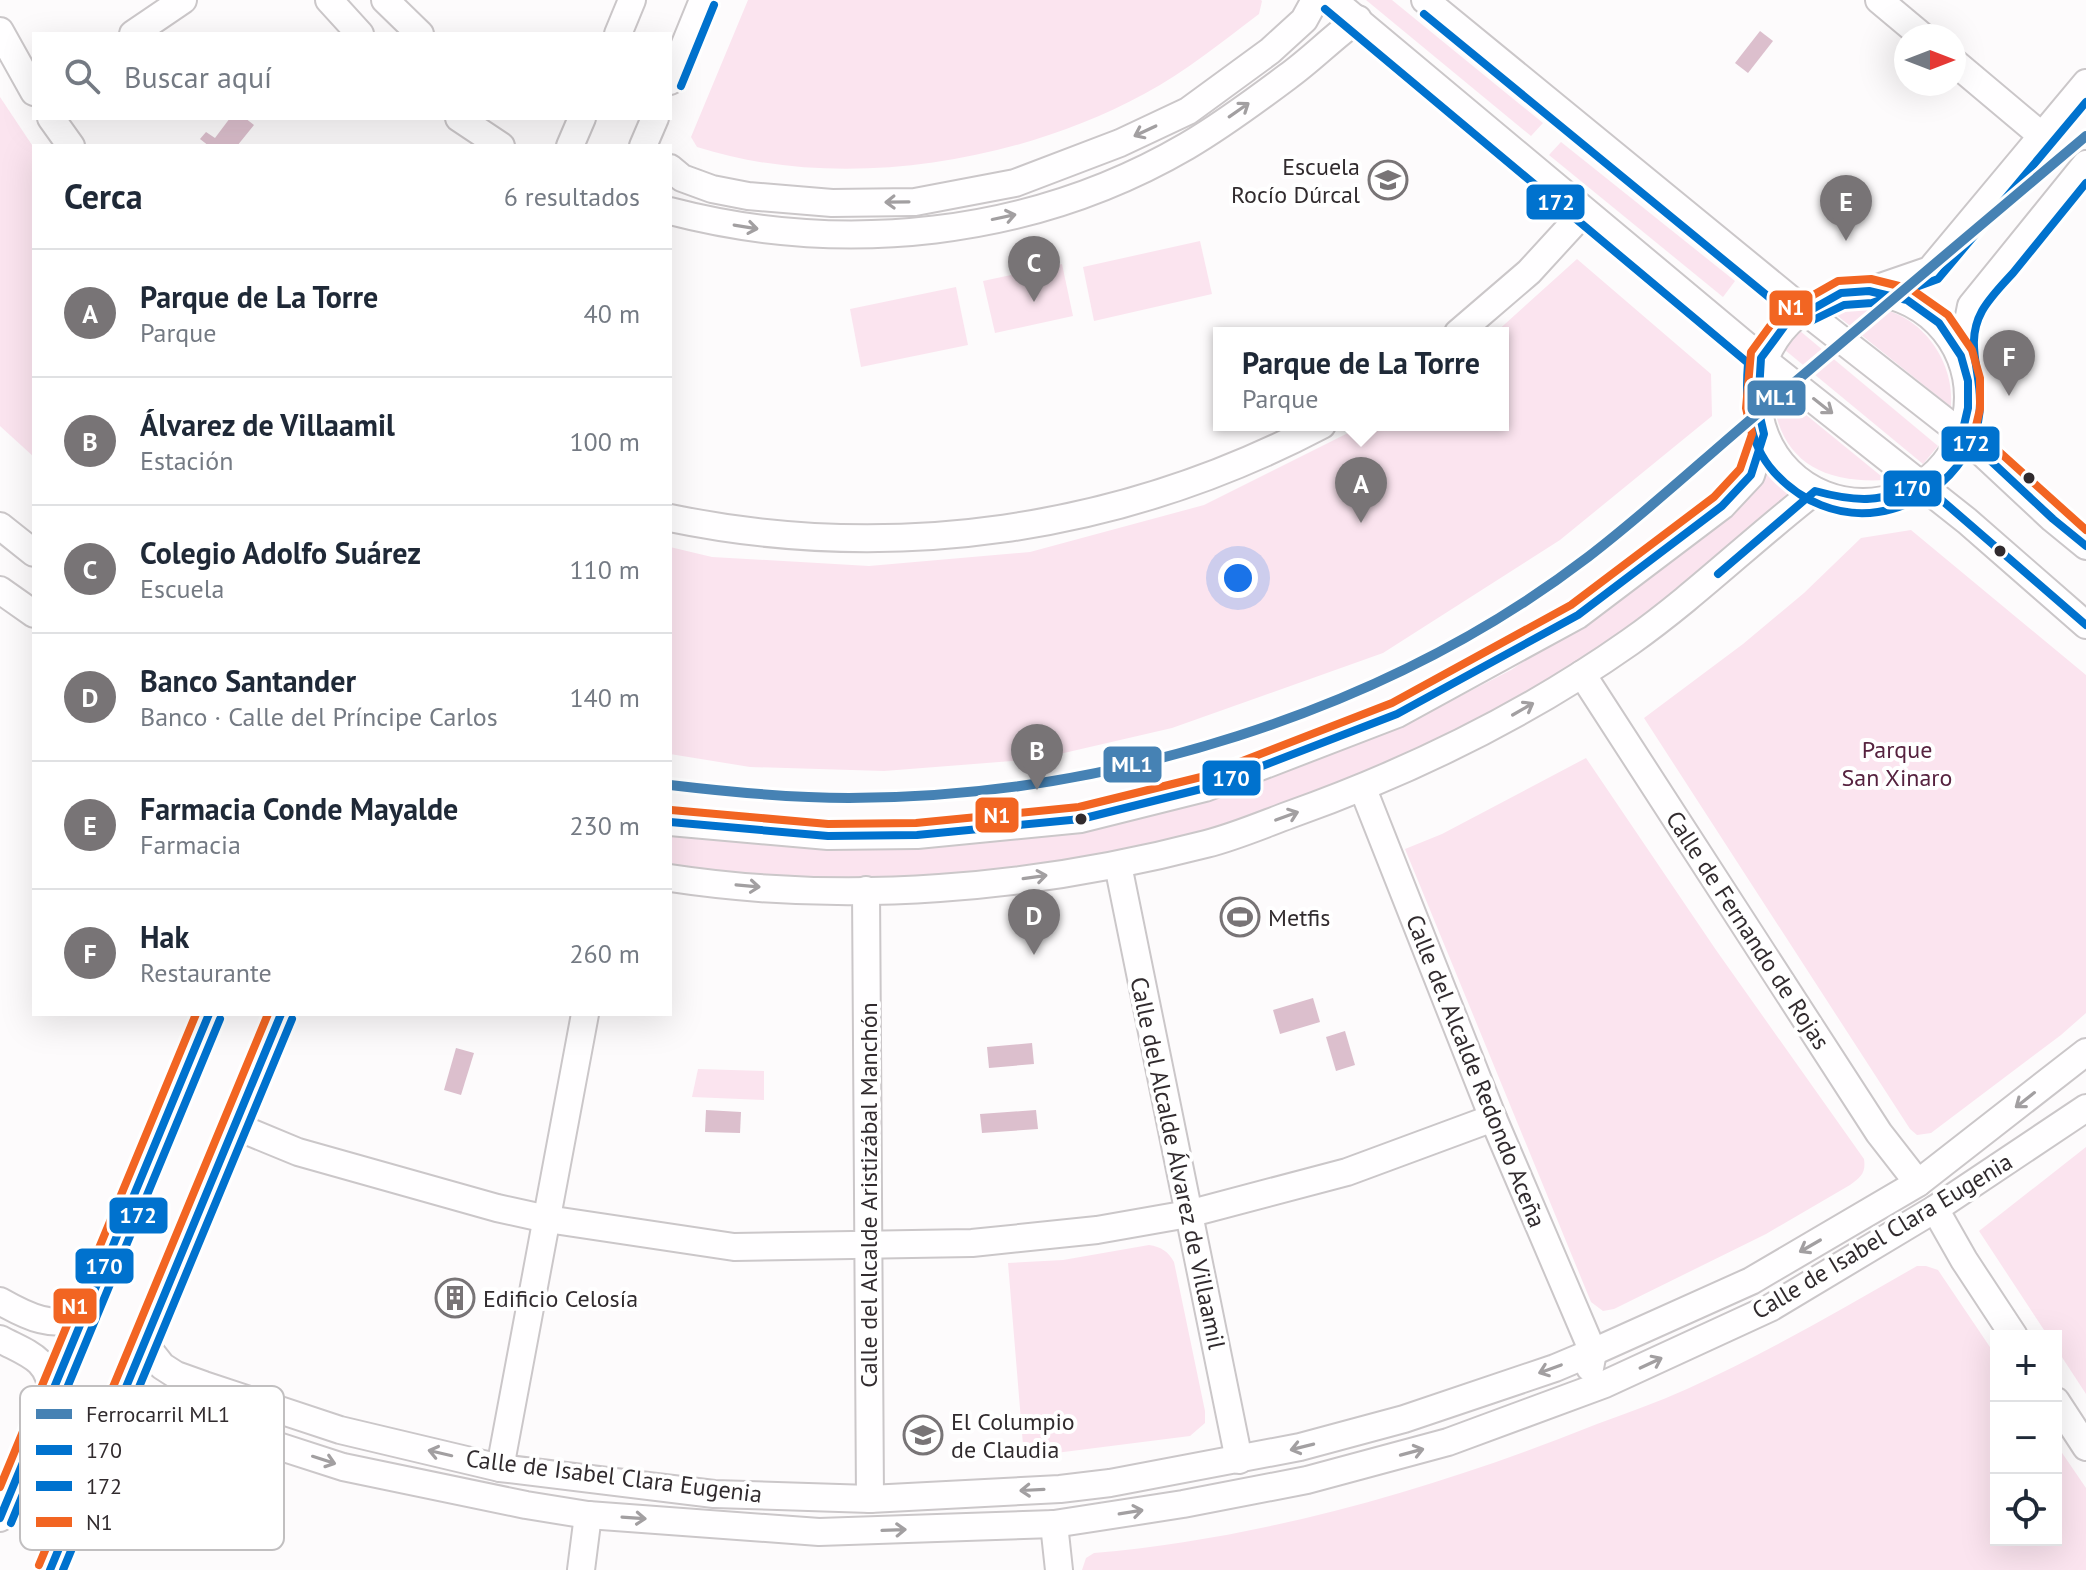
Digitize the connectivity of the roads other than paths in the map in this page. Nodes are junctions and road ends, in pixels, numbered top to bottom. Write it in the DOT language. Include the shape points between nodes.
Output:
graph roads {
  1 [pos="183,0"];
  2 [pos="329,0"];
  3 [pos="385,0"];
  4 [pos="632,0"];
  5 [pos="703,0"];
  6 [pos="1315,0"];
  7 [pos="1333,0"];
  8 [pos="1425,0"];
  9 [pos="1894,5"];
  10 [pos="1358,19"];
  11 [pos="1911,24"];
  12 [pos="0,31"];
  13 [pos="136,32"];
  14 [pos="358,32"];
  15 [pos="418,32"];
  16 [pos="619,32"];
  17 [pos="1966,72"];
  18 [pos="672,76"];
  19 [pos="2086,83"];
  20 [pos="32,88"];
  21 [pos="52,120"];
  22 [pos="462,120"];
  23 [pos="581,120"];
  24 [pos="2042,136"];
  25 [pos="70,144"];
  26 [pos="498,144"];
  27 [pos="571,144"];
  28 [pos="2085,167"];
  29 [pos="672,170"];
  30 [pos="672,211"];
  31 [pos="1584,212"];
  32 [pos="1869,291"];
  33 [pos="1806,312"];
  34 [pos="1465,327"];
  35 [pos="1961,356"];
  36 [pos="1761,358"];
  37 [pos="1309,431"];
  38 [pos="1764,434"];
  39 [pos="1962,434"];
  40 [pos="1923,484"];
  41 [pos="1815,491"];
  42 [pos="672,518"];
  43 [pos="0,526"];
  44 [pos="2086,546"];
  45 [pos="32,551"];
  46 [pos="0,590"];
  47 [pos="32,613"];
  48 [pos="2086,625"];
  49 [pos="1582,674"];
  50 [pos="1363,789"];
  51 [pos="672,822"];
  52 [pos="1118,865"];
  53 [pos="672,878"];
  54 [pos="866,890"];
  55 [pos="208,1016"];
  56 [pos="280,1016"];
  57 [pos="585,1016"];
  58 [pos="2086,1052"];
  59 [pos="2086,1108"];
  60 [pos="1493,1118"];
  61 [pos="235,1126"];
  62 [pos="1918,1183"];
  63 [pos="1935,1209"];
  64 [pos="1188,1214"];
  65 [pos="547,1219"];
  66 [pos="868,1246"];
  67 [pos="0,1301"];
  68 [pos="84,1317"];
  69 [pos="2010,1330"];
  70 [pos="0,1339"];
  71 [pos="144,1343"];
  72 [pos="1593,1352"];
  73 [pos="52,1386"];
  74 [pos="55,1386"];
  75 [pos="126,1386"];
  76 [pos="207,1386"];
  77 [pos="2057,1402"];
  78 [pos="284,1411"];
  79 [pos="1448,1442"];
  80 [pos="2086,1447"];
  81 [pos="284,1448"];
  82 [pos="1239,1460"];
  83 [pos="500,1468"];
  84 [pos="20,1470"];
  85 [pos="1110,1483"];
  86 [pos="870,1499"];
  87 [pos="588,1515"];
  88 [pos="0,1518"];
  89 [pos="1054,1524"];
  90 [pos="58,1550"];
  91 [pos="50,1570"];
  92 [pos="581,1570"];
  93 [pos="1059,1570"];
  1 -- 13 [label="street"];
  2 -- 14 [label="street"];
  3 -- 15 [label="street"];
  4 -- 16 [label="street"];
  5 -- 18 [label="street"];
  6 -- 29 [label="street, one-way" via="1304,20 1270,51 1188,111 1015,183 915,202 832,203 712,189"];
  7 -- 10 [label="street"];
  8 -- 33 [label="street"];
  9 -- 11 [label="street"];
  30 -- 10 [label="street, one-way" via="753,229 834,235 908,234 1023,213 1108,186 1188,146 1289,76"];
  10 -- 31 [label="street"];
  12 -- 20 [label="street"];
  17 -- 24 [label="street"];
  19 -- 24 [label="street"];
  21 -- 25 [label="street"];
  22 -- 26 [label="street"];
  23 -- 27 [label="street"];
  24 -- 32 [label="street" via="1930,270"];
  28 -- 35 [label="street" via="1971,306"];
  31 -- 34 [label="street" via="1529,272"];
  31 -- 36 [label="street"];
  32 -- 33 [label="street" via="1841,293"];
  32 -- 35 [label="street" via="1907,300 1939,323"];
  33 -- 36 [label="street" via="1786,324"];
  33 -- 39 [label="street"];
  35 -- 39 [label="street" via="1968,381"];
  36 -- 38 [label="street" via="1758,408"];
  36 -- 40 [label="street, one-way"];
  37 -- 42 [label="street" via="1223,471 1147,497 1060,520 968,535 835,538"];
  38 -- 41 [label="street" via="1776,457"];
  38 -- 51 [label="street" via="1751,475 1722,506 1578,615 1397,714 1205,788 1081,819 917,835 828,836"];
  39 -- 40 [label="street" via="1947,462"];
  39 -- 44 [label="street"];
  40 -- 41 [label="street" via="1888,500 1851,502"];
  40 -- 48 [label="street"];
  41 -- 49 [label="street" via="1681,604"];
  43 -- 45 [label="street"];
  46 -- 47 [label="street"];
  50 -- 49 [label="street, one-way" via="1433,757"];
  49 -- 62 [label="street, Calle de Fernando de Rojas" via="1879,1133"];
  52 -- 50 [label="street, one-way" via="1209,843"];
  50 -- 60 [label="street, Calle del Alcalde Redondo Aceña"];
  54 -- 52 [label="street, one-way" via="977,885"];
  52 -- 64 [label="street, Calle del Alcalde Álvarez de Villaamil"];
  53 -- 54 [label="street, one-way"];
  54 -- 66 [label="street, Calle del Alcalde Aristizábal Manchón"];
  55 -- 68 [label="street"];
  56 -- 61 [label="street"];
  57 -- 65 [label="street"];
  58 -- 62 [label="street, Calle de Isabel Clara Eugenia, one-way"];
  59 -- 63 [label="street, Calle de Isabel Clara Eugenia"];
  60 -- 64 [label="street" via="1347,1172"];
  60 -- 72 [label="street, Calle del Alcalde Redondo Aceña"];
  61 -- 65 [label="street" via="298,1152"];
  61 -- 71 [label="street"];
  62 -- 72 [label="street, Calle de Isabel Clara Eugenia, one-way" via="1751,1281"];
  63 -- 69 [label="street"];
  79 -- 63 [label="street, Calle de Isabel Clara Eugenia, one-way" via="1605,1384 1770,1308"];
  64 -- 66 [label="street" via="972,1243"];
  64 -- 82 [label="street, Calle del Alcalde Álvarez de Villaamil"];
  65 -- 66 [label="street" via="734,1247"];
  65 -- 83 [label="street"];
  66 -- 86 [label="street, Calle del Alcalde Aristizábal Manchón"];
  67 -- 68 [label="street" via="53,1324"];
  68 -- 74 [label="street"];
  70 -- 73 [label="street" via="46,1368"];
  71 -- 75 [label="street"];
  76 -- 71 [label="street, Calle de Isabel Clara Eugenia, one-way" via="162,1366"];
  72 -- 79 [label="street, Calle de Isabel Clara Eugenia" via="1588,1376 1498,1411"];
  72 -- 82 [label="street, Calle de Isabel Clara Eugenia, one-way" via="1404,1419"];
  77 -- 80 [label="street"];
  83 -- 78 [label="street, Calle de Isabel Clara Eugenia, one-way"];
  89 -- 79 [label="street, Calle de Isabel Clara Eugenia, one-way" via="1307,1480"];
  81 -- 87 [label="street, Calle de Isabel Clara Eugenia, one-way" via="343,1467"];
  82 -- 85 [label="street, Calle de Isabel Clara Eugenia"];
  83 -- 86 [label="street, Calle de Isabel Clara Eugenia" via="714,1494"];
  84 -- 88 [label="street"];
  85 -- 86 [label="street, Calle de Isabel Clara Eugenia, one-way"];
  85 -- 89 [label="street, Calle de Isabel Clara Eugenia"];
  87 -- 89 [label="street, Calle de Isabel Clara Eugenia, one-way" via="819,1532"];
  87 -- 92 [label="street"];
  89 -- 93 [label="street"];
  90 -- 91 [label="street"];
}
